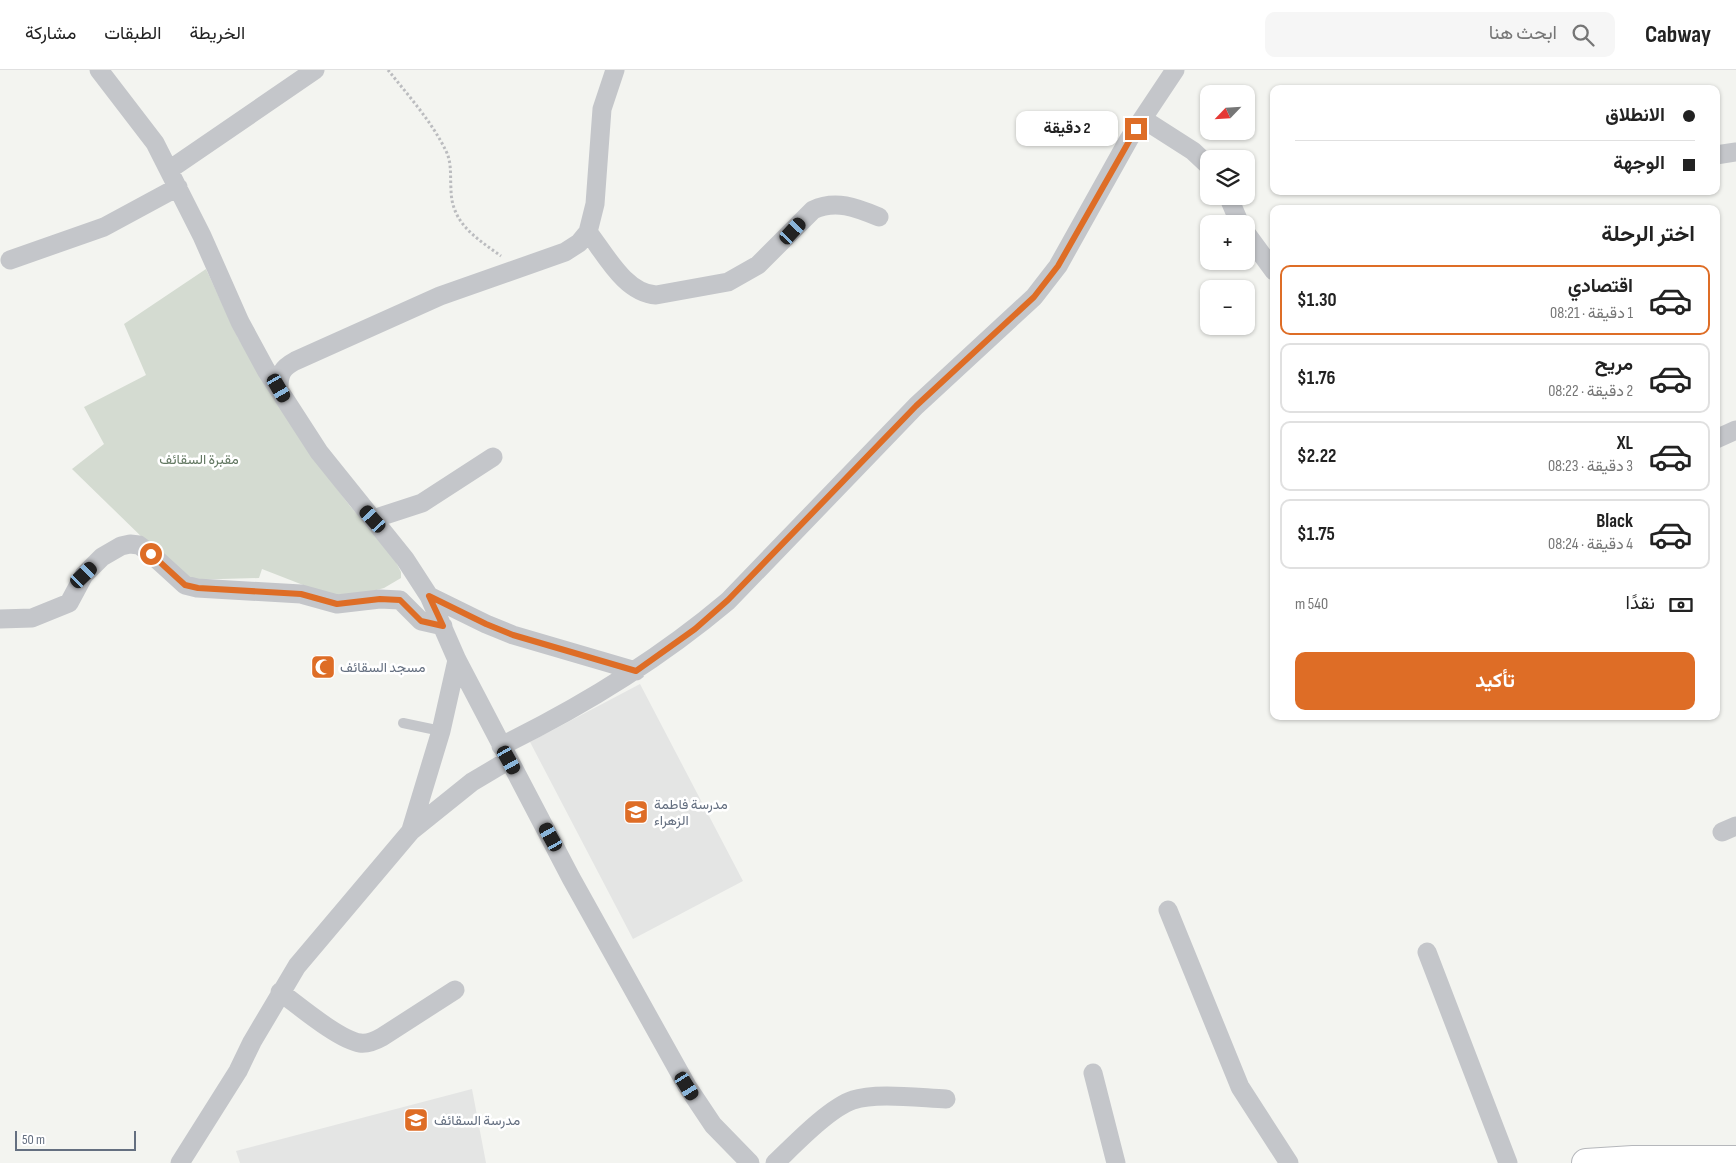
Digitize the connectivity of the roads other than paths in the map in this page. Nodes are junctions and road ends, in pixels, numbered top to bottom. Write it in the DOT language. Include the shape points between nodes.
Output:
graph roads {
  1 [pos="99,70"];
  2 [pos="315,70"];
  3 [pos="615,70"];
  4 [pos="1174,70"];
  5 [pos="1143,119"];
  6 [pos="1736,152"];
  7 [pos="1720,154"];
  8 [pos="1200,159"];
  9 [pos="169,170"];
  10 [pos="178,187"];
  11 [pos="879,217"];
  12 [pos="588,232"];
  13 [pos="1255,245"];
  14 [pos="10,260"];
  15 [pos="1270,266"];
  16 [pos="279,388"];
  17 [pos="1736,430"];
  18 [pos="1720,437"];
  19 [pos="494,457"];
  20 [pos="373,519"];
  21 [pos="429,596"];
  22 [pos="0,619"];
  23 [pos="443,626"];
  24 [pos="457,660"];
  25 [pos="636,671"];
  26 [pos="403,723"];
  27 [pos="441,730"];
  28 [pos="505,753"];
  29 [pos="411,831"];
  30 [pos="1168,910"];
  31 [pos="1427,952"];
  32 [pos="455,990"];
  33 [pos="280,992"];
  34 [pos="1093,1073"];
  35 [pos="946,1100"];
  36 [pos="1736,1160"];
  37 [pos="180,1163"];
  38 [pos="750,1163"];
  39 [pos="775,1163"];
  40 [pos="1116,1163"];
  41 [pos="1289,1163"];
  42 [pos="1508,1163"];
  43 [pos="1586,1163"];
  1 -- 9 [label="street" via="142,124"];
  2 -- 9 [label="street"];
  3 -- 12 [label="street" via="602,109 595,204"];
  4 -- 5 [label="street"];
  5 -- 8 [label="street"];
  5 -- 25 [label="street" via="1058,266 1034,297 916,406 728,600 695,629"];
  6 -- 7 [label="street"];
  9 -- 10 [label="street"];
  10 -- 14 [label="street" via="104,227"];
  10 -- 16 [label="street" via="240,322"];
  11 -- 12 [label="street" via="840,204 824,205 813,210 758,265 728,282 656,295 644,294 631,287"];
  12 -- 16 [label="street" via="565,252 440,296 285,366 279,375"];
  13 -- 15 [label="street"];
  16 -- 20 [label="street" via="319,452"];
  17 -- 18 [label="street"];
  19 -- 20 [label="street" via="422,503"];
  20 -- 21 [label="street"];
  21 -- 23 [label="street"];
  21 -- 25 [label="street" via="513,635"];
  22 -- 23 [label="street" via="32,618 69,603 84,575 102,557 130,544 139,545 185,585 301,594 337,604 400,600 421,621"];
  23 -- 24 [label="street"];
  24 -- 27 [label="street"];
  24 -- 28 [label="street"];
  25 -- 28 [label="street"];
  26 -- 27 [label="lane"];
  27 -- 29 [label="street"];
  28 -- 29 [label="street"];
  28 -- 38 [label="street" via="687,1086 713,1125"];
  29 -- 33 [label="street" via="297,966"];
  30 -- 41 [label="street" via="1240,1087"];
  31 -- 42 [label="street"];
  32 -- 33 [label="street" via="371,1043 359,1043 343,1037"];
  33 -- 37 [label="street" via="238,1071"];
  34 -- 40 [label="street"];
  35 -- 39 [label="street" via="855,1099 831,1113"];
  36 -- 43 [label="main road"];
}
